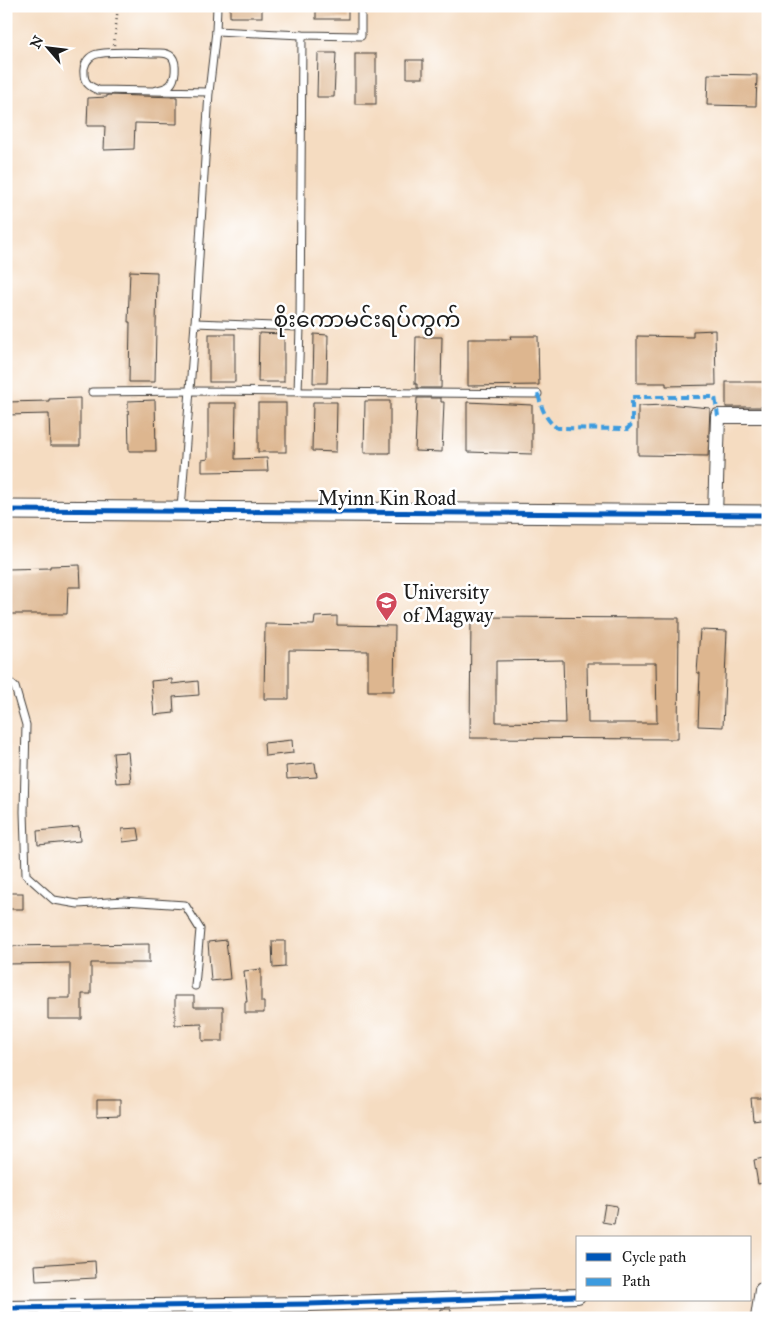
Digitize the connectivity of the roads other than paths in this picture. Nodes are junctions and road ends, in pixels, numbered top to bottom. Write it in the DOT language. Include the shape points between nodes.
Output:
graph roads {
  1 [pos="216,6"];
  2 [pos="361,6"];
  3 [pos="216,32"];
  4 [pos="302,35"];
  5 [pos="154,91"];
  6 [pos="209,92"];
  7 [pos="195,323"];
  8 [pos="300,327"];
  9 [pos="190,390"];
  10 [pos="92,392"];
  11 [pos="298,392"];
  12 [pos="538,394"];
  13 [pos="768,416"];
  14 [pos="6,510"];
  15 [pos="181,511"];
  16 [pos="715,515"];
  17 [pos="768,515"];
  18 [pos="6,679"];
  19 [pos="195,986"];
  20 [pos="760,1290"];
  21 [pos="576,1296"];
  22 [pos="309,1304"];
  23 [pos="6,1308"];
  24 [pos="28,1313"];
  25 [pos="305,1318"];
  26 [pos="758,1318"];
  1 -- 3 [label="lane"];
  2 -- 4 [label="lane" via="361,36"];
  3 -- 4 [label="lane"];
  3 -- 6 [label="lane"];
  4 -- 8 [label="lane"];
  5 -- 5 [label="lane" via="91,88 84,75 85,66 89,58 100,53 168,54 175,64 174,80"];
  5 -- 6 [label="lane"];
  6 -- 7 [label="lane"];
  7 -- 8 [label="lane"];
  7 -- 9 [label="lane"];
  8 -- 11 [label="lane"];
  9 -- 10 [label="lane"];
  9 -- 11 [label="lane"];
  9 -- 15 [label="lane"];
  11 -- 12 [label="lane"];
  13 -- 16 [label="street" via="718,416"];
  14 -- 15 [label="street, Myinn Kin Road"];
  15 -- 16 [label="street, Myinn Kin Road"];
  16 -- 17 [label="street, Myinn Kin Road"];
  18 -- 19 [label="lane" via="15,687 26,726 26,875 54,900 78,904 124,900 185,905 200,930"];
  20 -- 26 [label="street"];
  21 -- 22 [label="street"];
  22 -- 24 [label="street"];
  22 -- 25 [label="street"];
  23 -- 24 [label="street"];
}
